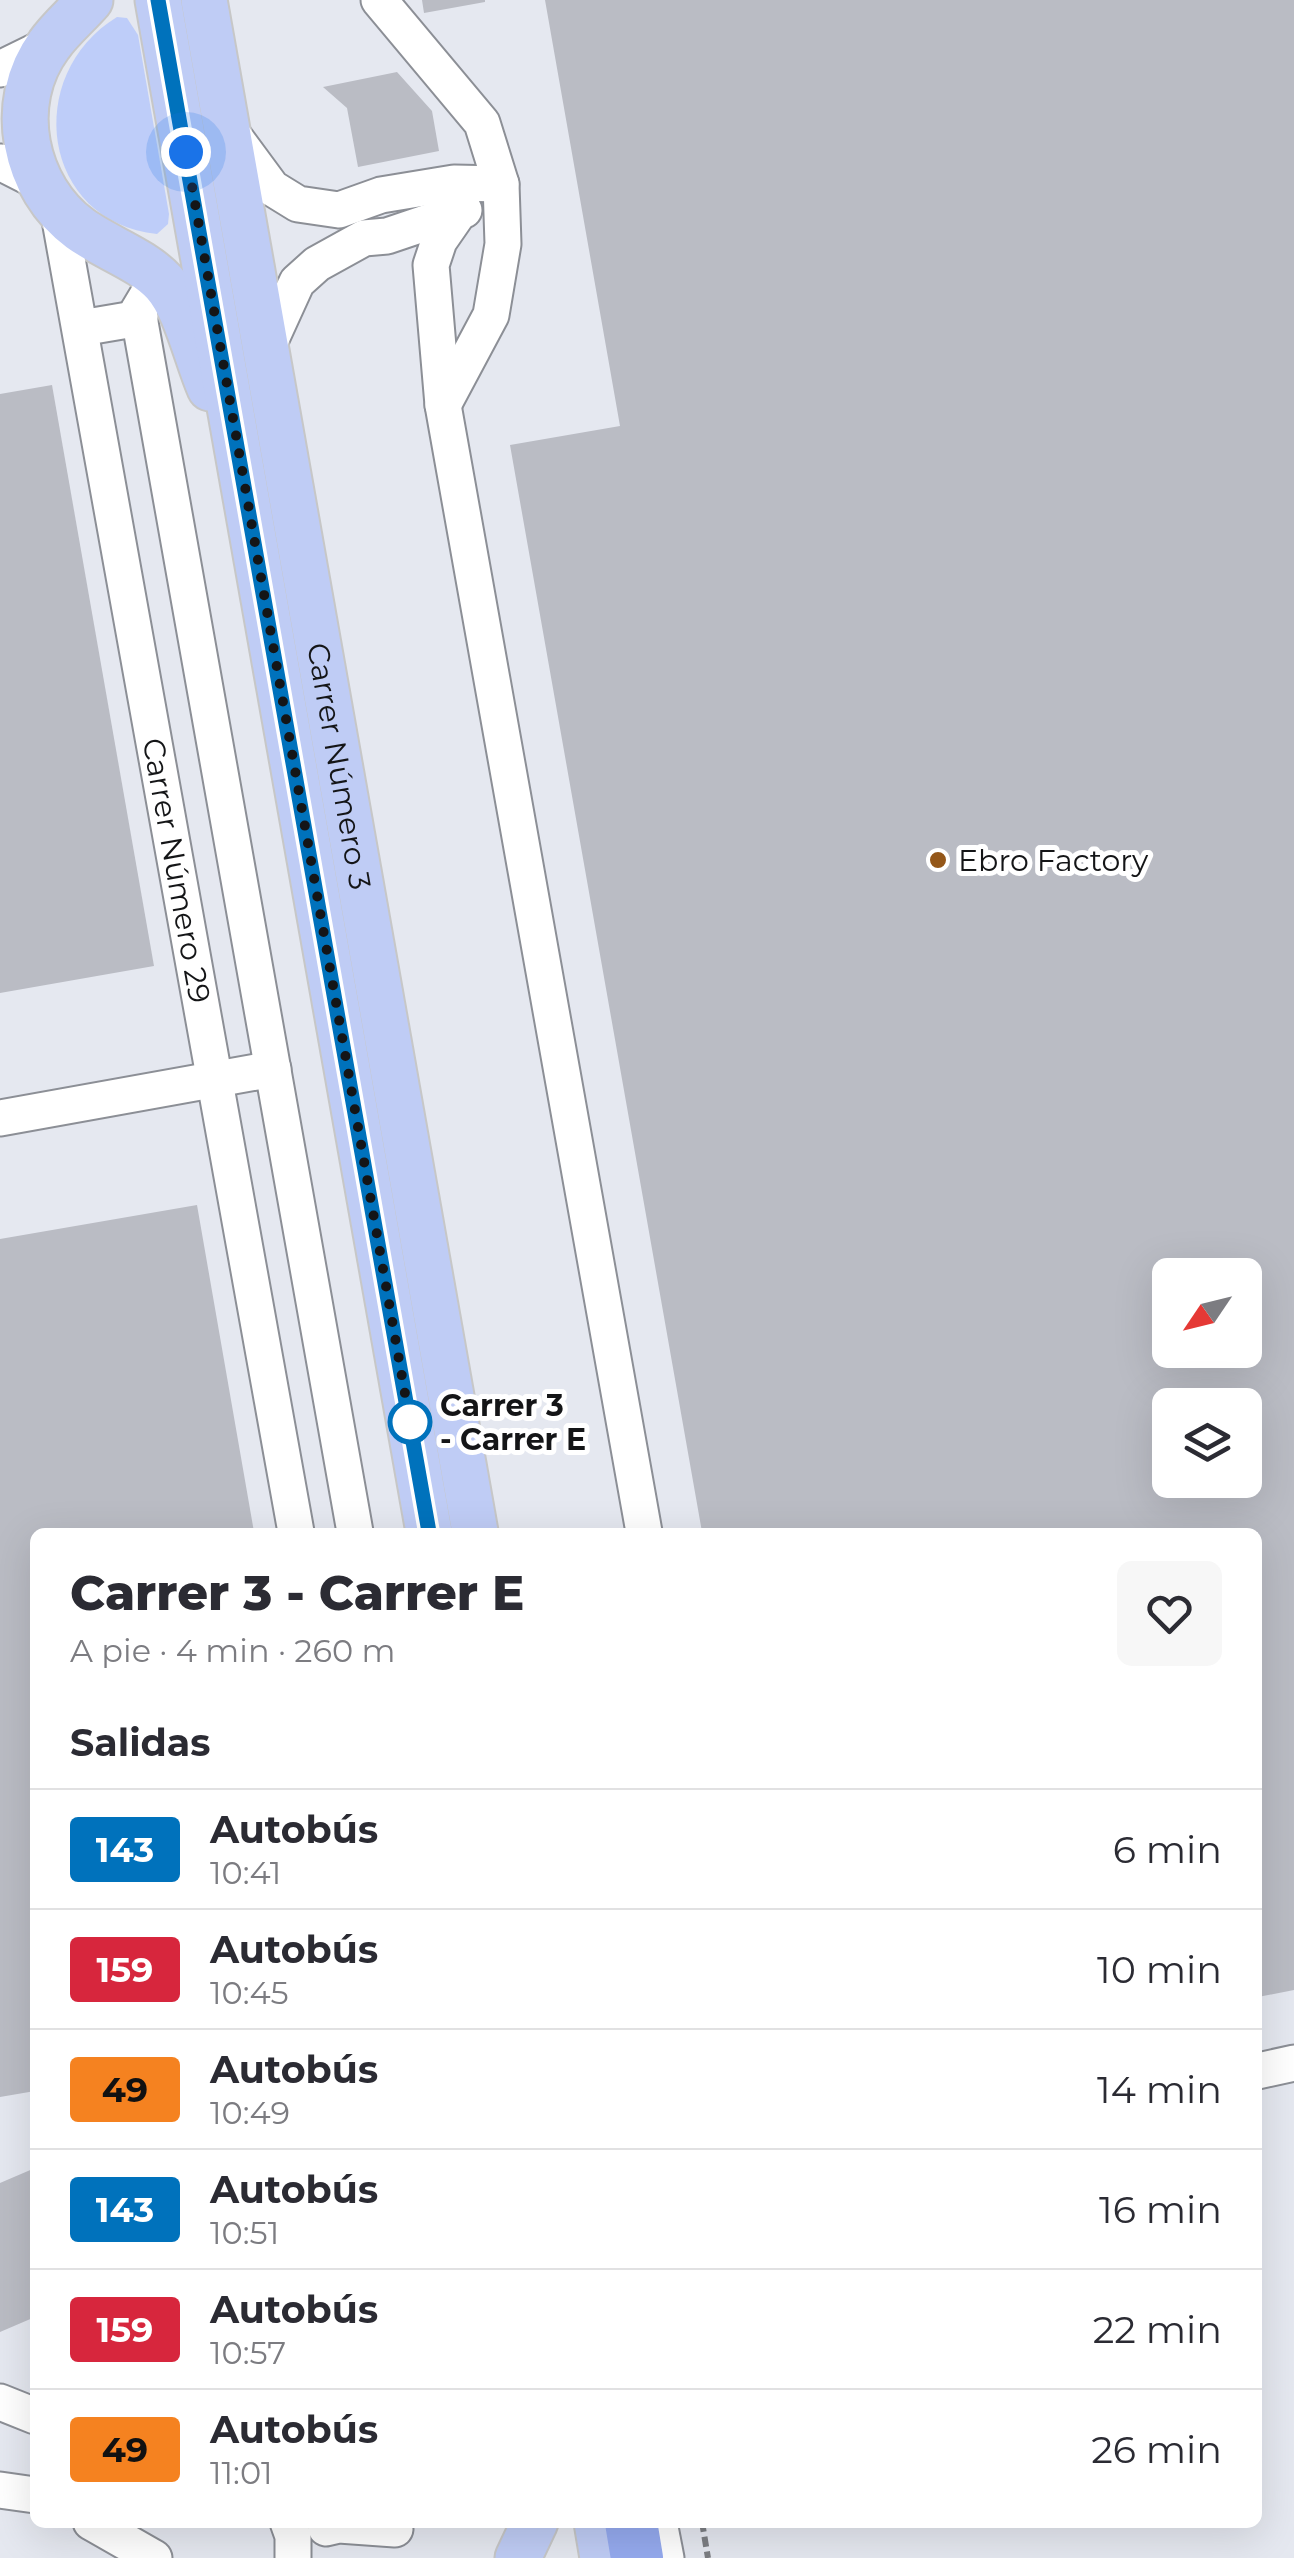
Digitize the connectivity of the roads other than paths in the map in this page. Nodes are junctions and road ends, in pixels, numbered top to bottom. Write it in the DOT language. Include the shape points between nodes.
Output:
graph roads {
  1 [pos="90,0"];
  2 [pos="158,0"];
  3 [pos="204,0"];
  4 [pos="379,0"];
  5 [pos="49,45"];
  6 [pos="0,69"];
  7 [pos="227,127"];
  8 [pos="0,162"];
  9 [pos="502,184"];
  10 [pos="49,196"];
  11 [pos="457,214"];
  12 [pos="156,307"];
  13 [pos="80,328"];
  14 [pos="266,350"];
  15 [pos="443,405"];
  16 [pos="241,455"];
  17 [pos="273,1069"];
  18 [pos="215,1079"];
  19 [pos="0,1118"];
  20 [pos="295,1528"];
  21 [pos="354,1528"];
  22 [pos="428,1528"];
  23 [pos="474,1528"];
  24 [pos="643,1528"];
  25 [pos="1294,2064"];
  26 [pos="1262,2069"];
  27 [pos="0,2402"];
  28 [pos="30,2414"];
  29 [pos="102,2528"];
  30 [pos="400,2528"];
  31 [pos="531,2528"];
  32 [pos="598,2528"];
  33 [pos="632,2528"];
  34 [pos="660,2528"];
  35 [pos="154,2558"];
  36 [pos="362,2558"];
  37 [pos="518,2558"];
  38 [pos="604,2558"];
  39 [pos="638,2558"];
  40 [pos="666,2558"];
  1 -- 5 [label="main road"];
  2 -- 16 [label="main road, Carrer Número 3"];
  3 -- 7 [label="main road, Carrer Número 3"];
  4 -- 9 [label="street" via="482,123"];
  5 -- 6 [label="street"];
  5 -- 10 [label="main road" via="31,77 26,104 28,152"];
  7 -- 9 [label="street" via="272,188 298,204 339,210 436,186"];
  7 -- 14 [label="main road, Carrer Número 3"];
  8 -- 10 [label="street"];
  9 -- 11 [label="street"];
  9 -- 15 [label="street" via="503,244 491,315"];
  10 -- 12 [label="main road" via="94,239 149,271"];
  10 -- 13 [label="street, Carrer Número 29"];
  11 -- 14 [label="street" via="364,238 317,264 298,282"];
  11 -- 15 [label="street" via="431,265"];
  12 -- 13 [label="street"];
  12 -- 16 [label="main road"];
  12 -- 17 [label="street, Carrer Número 29"];
  13 -- 18 [label="street, Carrer Número 29"];
  14 -- 23 [label="main road, Carrer Número 3"];
  15 -- 24 [label="street"];
  16 -- 22 [label="main road, Carrer Número 3"];
  17 -- 18 [label="street"];
  17 -- 21 [label="street, Carrer Número 29"];
  18 -- 19 [label="street"];
  18 -- 20 [label="street, Carrer Número 29"];
  25 -- 26 [label="street"];
  27 -- 28 [label="street"];
  29 -- 35 [label="street"];
  30 -- 36 [label="street" via="375,2541"];
  31 -- 37 [label="main road"];
  32 -- 38 [label="main road"];
  33 -- 39 [label="highway"];
  34 -- 40 [label="street"];
}
